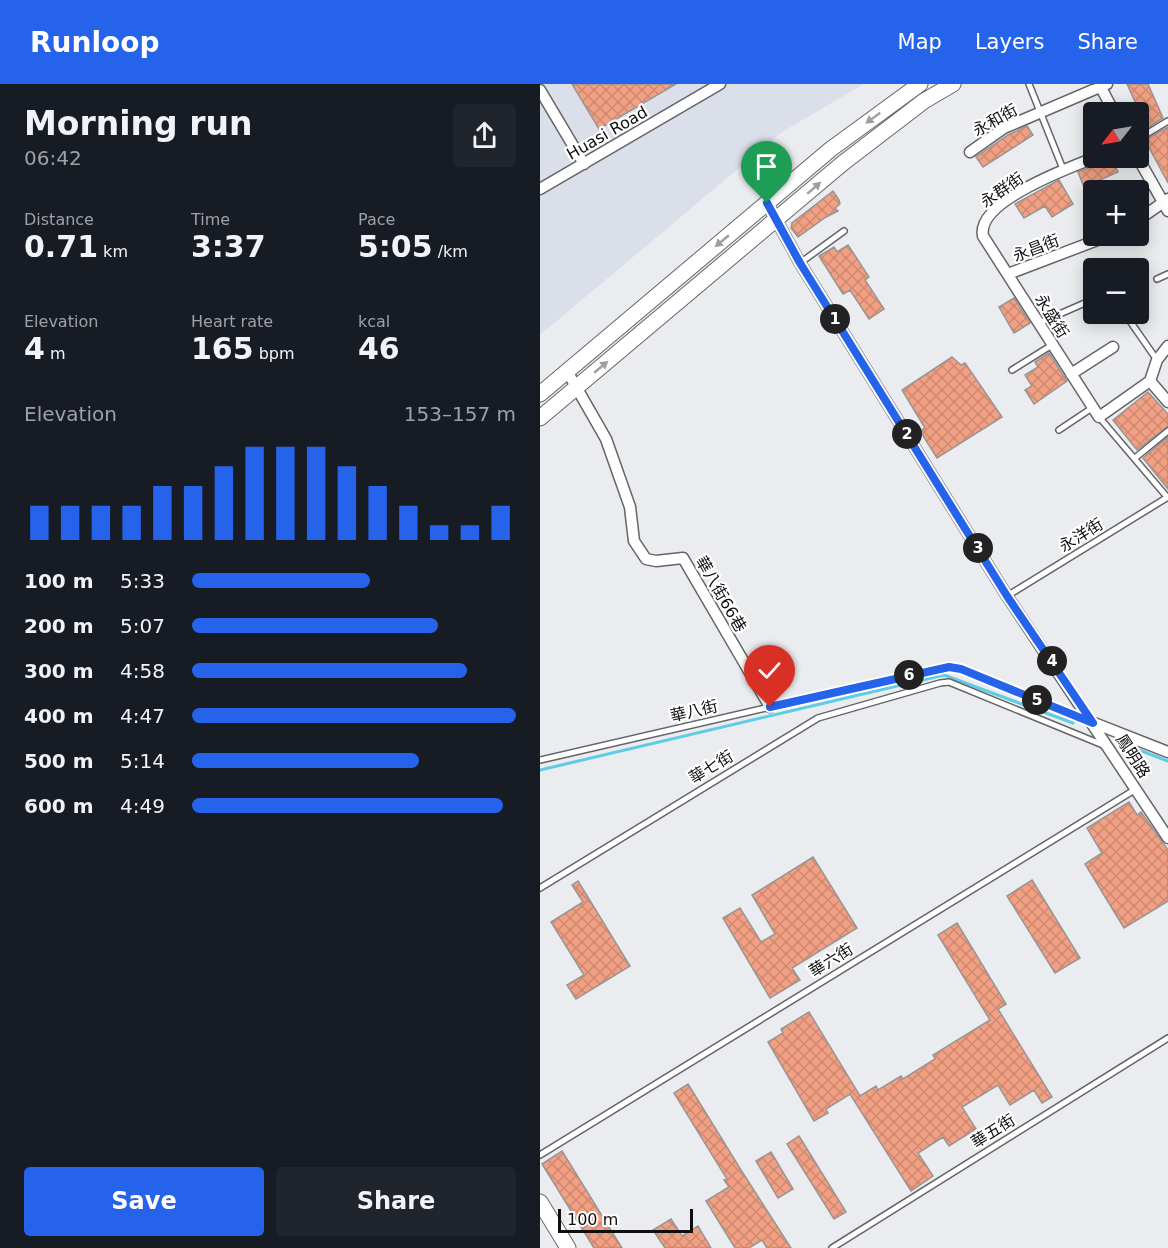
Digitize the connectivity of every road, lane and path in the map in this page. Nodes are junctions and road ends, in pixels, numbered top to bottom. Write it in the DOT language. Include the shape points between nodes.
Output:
graph roads {
  1 [pos="720,84"];
  2 [pos="920,84"];
  3 [pos="953,84"];
  4 [pos="1029,84"];
  5 [pos="1102,85"];
  6 [pos="540,90"];
  7 [pos="1110,102"];
  8 [pos="1041,112"];
  9 [pos="1168,121"];
  10 [pos="1149,132"];
  11 [pos="970,152"];
  12 [pos="1083,162"];
  13 [pos="584,164"];
  14 [pos="1144,168"];
  15 [pos="1064,169"];
  16 [pos="540,189"];
  17 [pos="767,203"];
  18 [pos="1166,204"];
  19 [pos="1149,214"];
  20 [pos="777,219"];
  21 [pos="844,231"];
  22 [pos="1083,246"];
  23 [pos="800,263"];
  24 [pos="1008,274"];
  25 [pos="1168,274"];
  26 [pos="1157,279"];
  27 [pos="1083,304"];
  28 [pos="1039,323"];
  29 [pos="1132,324"];
  30 [pos="1052,345"];
  31 [pos="1168,346"];
  32 [pos="1113,347"];
  33 [pos="1157,360"];
  34 [pos="1012,370"];
  35 [pos="567,371"];
  36 [pos="1071,374"];
  37 [pos="1150,381"];
  38 [pos="576,388"];
  39 [pos="540,394"];
  40 [pos="1168,402"];
  41 [pos="1096,412"];
  42 [pos="540,418"];
  43 [pos="1059,430"];
  44 [pos="1168,431"];
  45 [pos="1134,458"];
  46 [pos="1168,497"];
  47 [pos="1007,596"];
  48 [pos="770,707"];
  49 [pos="1093,723"];
  50 [pos="1108,747"];
  51 [pos="1168,752"];
  52 [pos="540,760"];
  53 [pos="1136,789"];
  54 [pos="1168,838"];
  55 [pos="540,888"];
  56 [pos="1168,1038"];
  57 [pos="540,1155"];
  58 [pos="540,1202"];
  59 [pos="568,1248"];
  60 [pos="832,1248"];
  1 -- 13 [label="street, Huasi Road"];
  2 -- 17 [label="street, one-way" via="831,149"];
  20 -- 3 [label="street, one-way" via="852,156"];
  4 -- 8 [label="lane"];
  5 -- 7 [label="street"];
  5 -- 8 [label="street, 永和街"];
  6 -- 13 [label="street"];
  8 -- 11 [label="street, 永和街" via="1004,128"];
  8 -- 15 [label="lane"];
  9 -- 10 [label="lane"];
  12 -- 15 [label="street, 永群街"];
  13 -- 16 [label="street, Huasi Road"];
  14 -- 18 [label="street"];
  15 -- 24 [label="street, 永群街" via="1013,196 981,227"];
  17 -- 20 [label="street, 鳳明路"];
  17 -- 35 [label="street, one-way"];
  18 -- 19 [label="street"];
  20 -- 23 [label="street, 鳳明路"];
  38 -- 20 [label="street, one-way"];
  21 -- 23 [label="lane"];
  22 -- 24 [label="street, 永昌街"];
  23 -- 47 [label="street, 鳳明路"];
  24 -- 28 [label="street, 永盛街"];
  25 -- 26 [label="lane"];
  27 -- 28 [label="lane"];
  28 -- 30 [label="street, 永盛街"];
  29 -- 33 [label="lane"];
  30 -- 34 [label="lane"];
  30 -- 36 [label="street, 永盛街"];
  31 -- 33 [label="street"];
  32 -- 36 [label="street"];
  33 -- 37 [label="street"];
  35 -- 38 [label="street"];
  35 -- 39 [label="street"];
  36 -- 41 [label="street, 永盛街"];
  37 -- 40 [label="street"];
  37 -- 41 [label="street"];
  38 -- 42 [label="street"];
  38 -- 48 [label="street, 華八街66巷" via="606,439 630,507 634,541 645,559 683,558"];
  41 -- 43 [label="lane"];
  41 -- 45 [label="lane"];
  44 -- 45 [label="lane"];
  45 -- 46 [label="lane"];
  46 -- 47 [label="lane, 永洋街"];
  47 -- 49 [label="street, 鳳明路"];
  48 -- 49 [label="lane, 華八街" via="949,667"];
  48 -- 52 [label="lane, 華八街"];
  49 -- 50 [label="street, 鳳明路"];
  49 -- 51 [label="street"];
  50 -- 53 [label="street, 鳳明路"];
  50 -- 55 [label="lane, 華七街" via="948,682 940,683 818,718"];
  53 -- 54 [label="street, 鳳明路"];
  53 -- 57 [label="lane, 華六街"];
  56 -- 60 [label="lane, 華五街"];
  58 -- 59 [label="street"];
}
